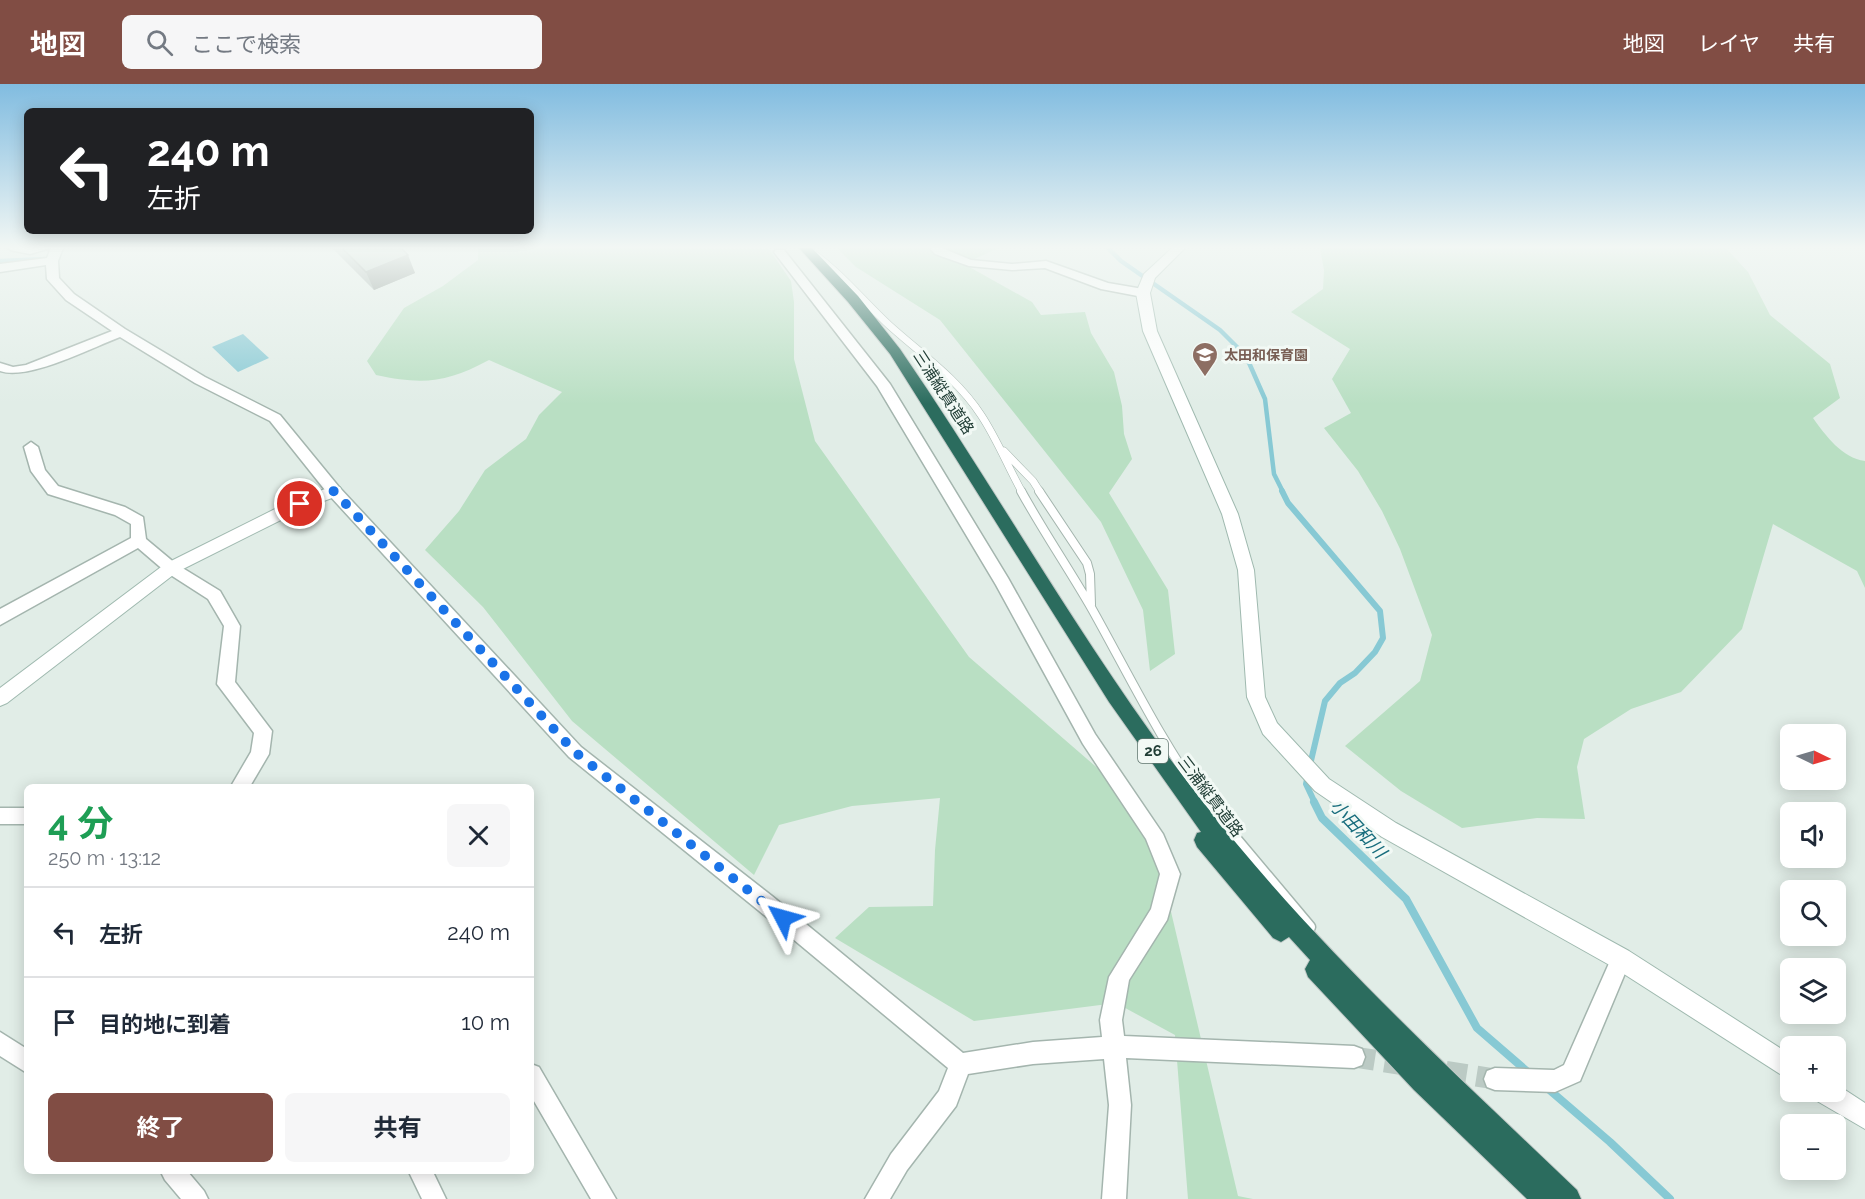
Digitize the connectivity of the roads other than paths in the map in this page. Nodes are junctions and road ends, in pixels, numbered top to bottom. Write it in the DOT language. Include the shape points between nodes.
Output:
graph roads {
  1 [pos="74,300"];
  2 [pos="823,300"];
  3 [pos="844,300"];
  4 [pos="854,300"];
  5 [pos="864,300"];
  6 [pos="1144,300"];
  7 [pos="121,332"];
  8 [pos="0,367"];
  9 [pos="997,444"];
  10 [pos="31,447"];
  11 [pos="334,491"];
  12 [pos="140,541"];
  13 [pos="171,568"];
  14 [pos="1092,610"];
  15 [pos="0,619"];
  16 [pos="0,698"];
  17 [pos="241,784"];
  18 [pos="0,816"];
  19 [pos="24,816"];
  20 [pos="1621,959"];
  21 [pos="0,1043"];
  22 [pos="1116,1047"];
  23 [pos="1411,1049"];
  24 [pos="1353,1057"];
  25 [pos="24,1060"];
  26 [pos="1780,1062"];
  27 [pos="960,1064"];
  28 [pos="1495,1079"];
  29 [pos="534,1080"];
  30 [pos="1842,1102"];
  31 [pos="1865,1117"];
  32 [pos="174,1174"];
  33 [pos="422,1174"];
  34 [pos="196,1199"];
  35 [pos="434,1199"];
  36 [pos="604,1199"];
  37 [pos="877,1199"];
  38 [pos="1114,1199"];
  39 [pos="1546,1199"];
  40 [pos="1568,1199"];
  1 -- 7 [label="street"];
  2 -- 22 [label="street" via="883,384 1002,582 1089,739 1154,834 1170,874 1160,913 1119,977 1111,1020"];
  3 -- 39 [label="highway, 三浦縦貫道路 / 26" via="886,354 1131,741 1226,868 1360,1018"];
  4 -- 23 [label="highway, 三浦縦貫道路 / 26" via="895,352 1113,693 1194,808 1275,906"];
  5 -- 9 [label="lane" via="948,376 981,415"];
  6 -- 20 [label="street" via="1150,331 1230,514 1246,570 1256,697 1270,728 1322,785 1380,824"];
  7 -- 8 [label="street" via="29,368 12,371"];
  7 -- 11 [label="street" via="200,380 275,418"];
  9 -- 14 [label="lane"];
  9 -- 14 [label="lane" via="1033,481 1087,563"];
  10 -- 12 [label="street" via="38,471 53,490 120,511 138,521"];
  11 -- 13 [label="street"];
  11 -- 27 [label="street" via="575,752"];
  12 -- 13 [label="street"];
  12 -- 15 [label="street"];
  13 -- 16 [label="street"];
  13 -- 17 [label="street" via="214,595 231,626 226,684 263,731 260,754"];
  14 -- 23 [label="lane" via="1187,777"];
  18 -- 19 [label="street"];
  20 -- 26 [label="street"];
  20 -- 28 [label="street" via="1572,1072 1555,1081"];
  21 -- 25 [label="street"];
  22 -- 24 [label="street"];
  22 -- 27 [label="street" via="1033,1053"];
  22 -- 38 [label="street" via="1120,1105"];
  23 -- 40 [label="highway, 三浦縦貫道路 / 26"];
  27 -- 37 [label="street" via="948,1098 899,1162"];
  29 -- 36 [label="street"];
  30 -- 31 [label="street"];
  32 -- 34 [label="street"];
  33 -- 35 [label="street"];
}
